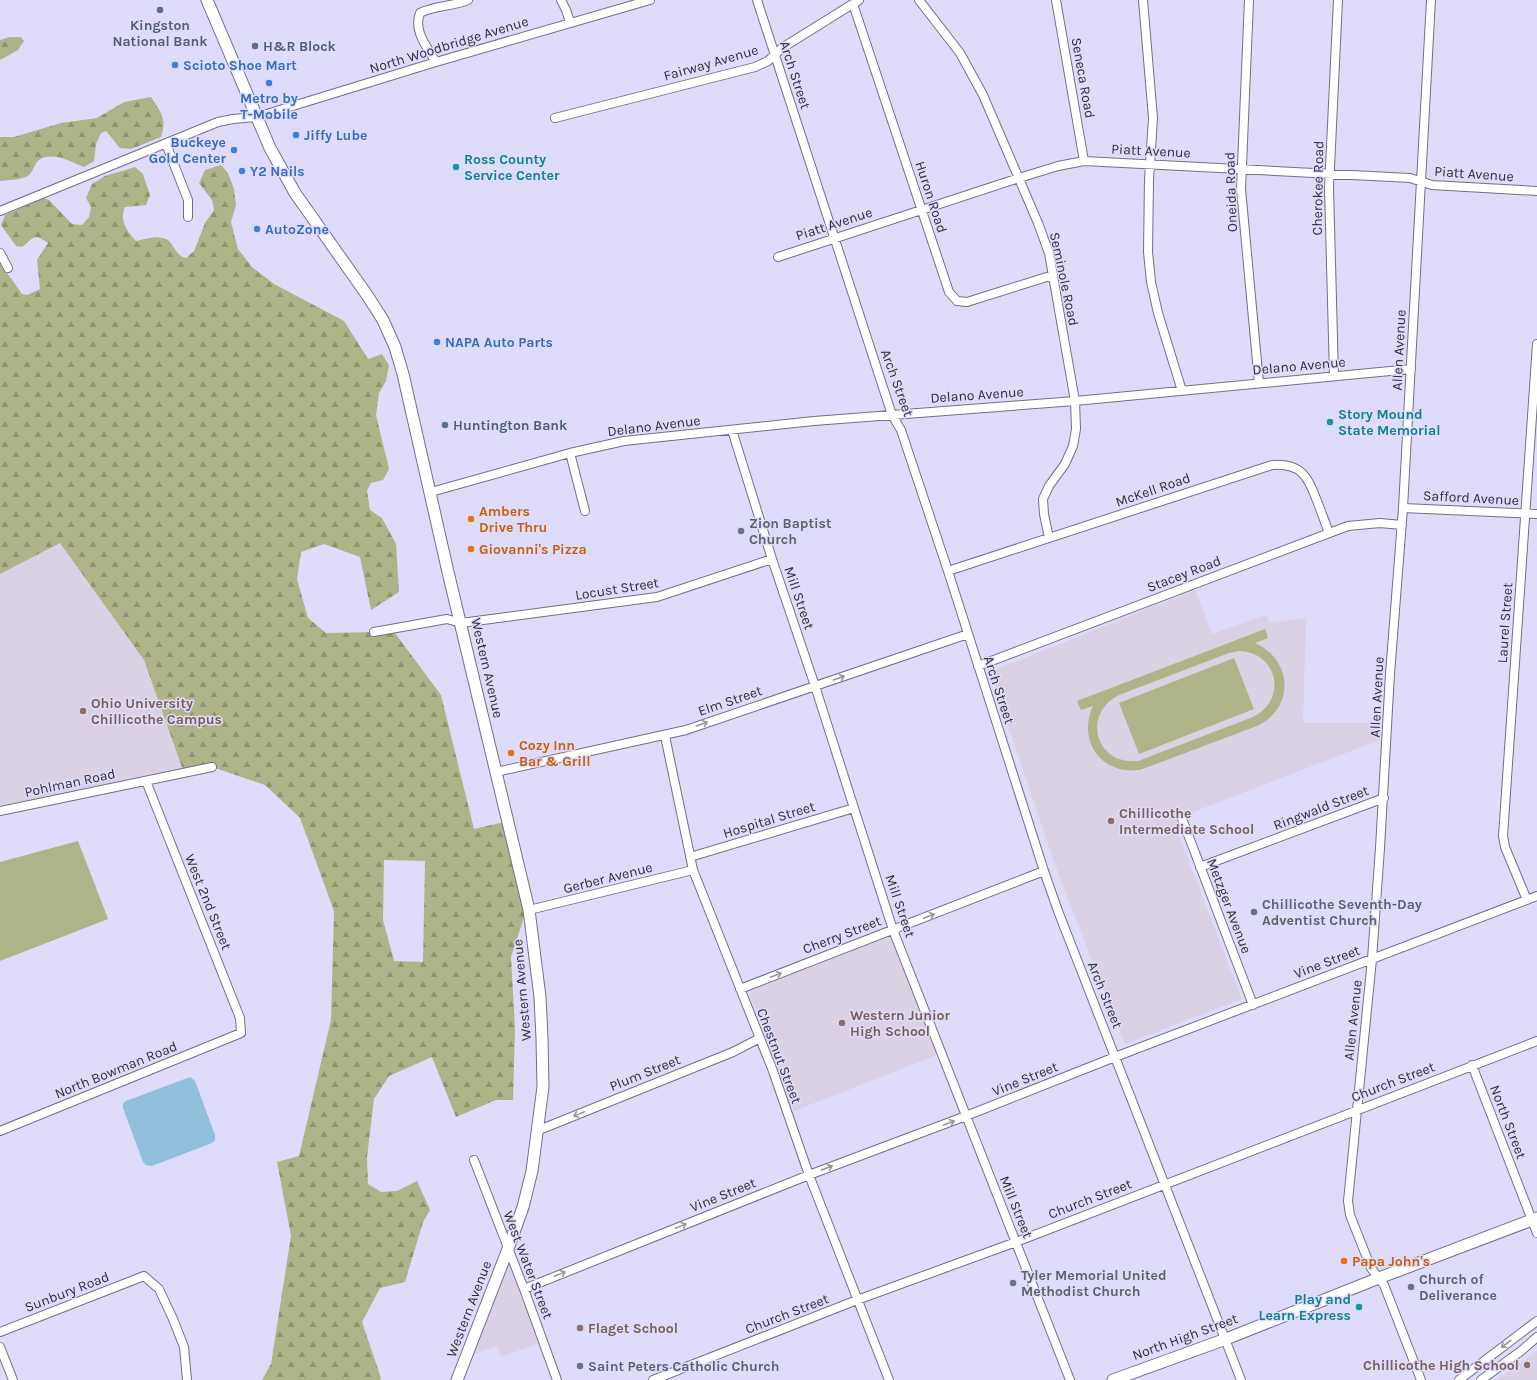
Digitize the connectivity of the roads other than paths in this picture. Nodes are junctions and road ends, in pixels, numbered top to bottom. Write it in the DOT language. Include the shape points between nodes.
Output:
graph roads {
  1 [pos="207,0"];
  2 [pos="468,0"];
  3 [pos="561,0"];
  4 [pos="650,0"];
  5 [pos="757,0"];
  6 [pos="919,0"];
  7 [pos="1056,0"];
  8 [pos="1143,0"];
  9 [pos="1249,0"];
  10 [pos="1338,0"];
  11 [pos="1431,0"];
  12 [pos="856,2"];
  13 [pos="570,22"];
  14 [pos="774,54"];
  15 [pos="436,62"];
  16 [pos="257,118"];
  17 [pos="555,118"];
  18 [pos="166,144"];
  19 [pos="1084,161"];
  20 [pos="1150,164"];
  21 [pos="1241,168"];
  22 [pos="1330,174"];
  23 [pos="1019,178"];
  24 [pos="1421,181"];
  25 [pos="1537,191"];
  26 [pos="921,209"];
  27 [pos="0,211"];
  28 [pos="188,217"];
  29 [pos="835,238"];
  30 [pos="0,252"];
  31 [pos="778,257"];
  32 [pos="8,268"];
  33 [pos="1053,275"];
  34 [pos="1537,344"];
  35 [pos="1537,350"];
  36 [pos="1411,369"];
  37 [pos="1334,376"];
  38 [pos="1259,383"];
  39 [pos="1182,391"];
  40 [pos="1075,401"];
  41 [pos="892,415"];
  42 [pos="732,430"];
  43 [pos="570,453"];
  44 [pos="431,492"];
  45 [pos="1403,508"];
  46 [pos="585,511"];
  47 [pos="1526,514"];
  48 [pos="1537,514"];
  49 [pos="1402,525"];
  50 [pos="1329,533"];
  51 [pos="1049,538"];
  52 [pos="772,558"];
  53 [pos="948,571"];
  54 [pos="461,623"];
  55 [pos="374,632"];
  56 [pos="968,634"];
  57 [pos="978,666"];
  58 [pos="815,686"];
  59 [pos="665,736"];
  60 [pos="212,767"];
  61 [pos="496,772"];
  62 [pos="146,781"];
  63 [pos="1384,798"];
  64 [pos="854,808"];
  65 [pos="0,811"];
  66 [pos="1181,816"];
  67 [pos="690,857"];
  68 [pos="1200,867"];
  69 [pos="693,870"];
  70 [pos="1044,870"];
  71 [pos="1537,896"];
  72 [pos="1527,900"];
  73 [pos="529,910"];
  74 [pos="893,930"];
  75 [pos="1372,958"];
  76 [pos="740,989"];
  77 [pos="1253,1005"];
  78 [pos="241,1033"];
  79 [pos="760,1038"];
  80 [pos="1537,1040"];
  81 [pos="1115,1057"];
  82 [pos="1472,1065"];
  83 [pos="1357,1110"];
  84 [pos="966,1116"];
  85 [pos="539,1130"];
  86 [pos="0,1131"];
  87 [pos="474,1160"];
  88 [pos="808,1175"];
  89 [pos="1164,1185"];
  90 [pos="1535,1219"];
  91 [pos="1537,1233"];
  92 [pos="1016,1242"];
  93 [pos="508,1249"];
  94 [pos="1379,1278"];
  95 [pos="524,1289"];
  96 [pos="857,1300"];
  97 [pos="1537,1321"];
  98 [pos="0,1332"];
  99 [pos="1537,1336"];
  100 [pos="1226,1339"];
  101 [pos="0,1347"];
  102 [pos="13,1380"];
  103 [pos="187,1380"];
  104 [pos="457,1380"];
  105 [pos="557,1380"];
  106 [pos="653,1380"];
  107 [pos="889,1380"];
  108 [pos="1070,1380"];
  109 [pos="1113,1380"];
  110 [pos="1241,1380"];
  111 [pos="1421,1380"];
  112 [pos="1459,1380"];
  113 [pos="1481,1380"];
  1 -- 16 [label="main road, Western Avenue"];
  2 -- 15 [label="street" via="451,6 427,9 420,13 417,21 418,32"];
  3 -- 13 [label="street"];
  4 -- 13 [label="street, North Woodbridge Avenue"];
  5 -- 14 [label="street, Arch Street"];
  6 -- 23 [label="street, Seminole Road" via="970,69"];
  7 -- 19 [label="street, Seneca Road"];
  8 -- 20 [label="street" via="1153,118"];
  9 -- 21 [label="street, Oneida Road"];
  10 -- 22 [label="street, Cherokee Road"];
  11 -- 24 [label="street, Allen Avenue"];
  12 -- 14 [label="street, Fairway Avenue"];
  12 -- 26 [label="street, Huron Road"];
  13 -- 15 [label="street, North Woodbridge Avenue"];
  14 -- 17 [label="street, Fairway Avenue" via="768,61 755,66"];
  14 -- 29 [label="street, Arch Street"];
  15 -- 16 [label="street, North Woodbridge Avenue"];
  16 -- 18 [label="street, North Woodbridge Avenue" via="218,122"];
  16 -- 44 [label="main road, Western Avenue" via="295,193 383,320 403,374"];
  18 -- 27 [label="street, North Woodbridge Avenue"];
  18 -- 28 [label="street" via="188,200"];
  19 -- 20 [label="street, Piatt Avenue"];
  19 -- 23 [label="street, Piatt Avenue"];
  20 -- 21 [label="street, Piatt Avenue"];
  20 -- 39 [label="street" via="1147,230 1151,282"];
  21 -- 22 [label="street, Piatt Avenue"];
  21 -- 38 [label="street, Oneida Road"];
  22 -- 24 [label="street, Piatt Avenue" via="1410,178"];
  22 -- 37 [label="street, Cherokee Road"];
  23 -- 26 [label="street, Piatt Avenue"];
  23 -- 33 [label="street, Seminole Road" via="1044,239"];
  24 -- 25 [label="street, Piatt Avenue" via="1432,185"];
  24 -- 36 [label="street, Allen Avenue"];
  26 -- 29 [label="street, Piatt Avenue"];
  26 -- 33 [label="street, Huron Road" via="949,292 957,301 967,302"];
  29 -- 31 [label="street, Piatt Avenue"];
  29 -- 41 [label="street, Arch Street"];
  30 -- 32 [label="street"];
  33 -- 40 [label="street, Seminole Road"];
  34 -- 35 [label="street, Laurel Street"];
  35 -- 47 [label="street, Laurel Street"];
  36 -- 37 [label="street, Delano Avenue"];
  36 -- 45 [label="street, Allen Avenue"];
  37 -- 38 [label="street, Delano Avenue"];
  38 -- 39 [label="street, Delano Avenue"];
  39 -- 40 [label="street, Delano Avenue"];
  40 -- 41 [label="street, Delano Avenue"];
  40 -- 51 [label="street, Seminole Road" via="1076,429 1073,446 1065,464 1048,486 1044,499"];
  41 -- 42 [label="street, Delano Avenue"];
  41 -- 53 [label="street, Arch Street" via="901,430"];
  42 -- 43 [label="street, Delano Avenue" via="624,440"];
  42 -- 52 [label="street, Mill Street"];
  43 -- 44 [label="street, Delano Avenue"];
  43 -- 46 [label="street"];
  44 -- 54 [label="main road, Western Avenue"];
  45 -- 47 [label="street, Safford Avenue"];
  45 -- 49 [label="street, Allen Avenue"];
  47 -- 48 [label="street, Safford Avenue"];
  47 -- 72 [label="street, Laurel Street" via="1503,836"];
  49 -- 50 [label="street, Stacey Road" via="1364,523"];
  49 -- 63 [label="street, Allen Avenue" via="1390,674"];
  50 -- 51 [label="street, McKell Road" via="1311,484 1304,473 1284,464 1249,472"];
  50 -- 57 [label="street, Stacey Road"];
  51 -- 53 [label="street, McKell Road"];
  52 -- 54 [label="street, Locust Street" via="657,597"];
  52 -- 58 [label="street, Mill Street"];
  53 -- 56 [label="street, Arch Street"];
  54 -- 55 [label="street, Locust Street" via="447,619"];
  54 -- 61 [label="main road, Western Avenue"];
  56 -- 57 [label="street, Arch Street"];
  58 -- 56 [label="street, Elm Street, one-way"];
  57 -- 70 [label="street, Arch Street"];
  59 -- 58 [label="street, Elm Street, one-way"];
  58 -- 64 [label="street, Mill Street"];
  59 -- 61 [label="street, Elm Street"];
  59 -- 67 [label="street, Chestnut Street"];
  60 -- 62 [label="street"];
  61 -- 73 [label="main road, Western Avenue"];
  62 -- 65 [label="street, Pohlman Road"];
  62 -- 78 [label="street, West 2nd Street" via="240,1018"];
  63 -- 68 [label="street, Ringwald Street"];
  63 -- 75 [label="street, Allen Avenue"];
  64 -- 67 [label="street, Hospital Street"];
  64 -- 74 [label="street, Mill Street"];
  66 -- 68 [label="street, Metzger Avenue"];
  67 -- 69 [label="street, Chestnut Street"];
  68 -- 77 [label="street, Metzger Avenue"];
  69 -- 73 [label="street, Gerber Avenue"];
  69 -- 76 [label="street, Chestnut Street"];
  74 -- 70 [label="street, Cherry Street, one-way"];
  70 -- 81 [label="street, Arch Street"];
  71 -- 72 [label="street, Vine Street"];
  72 -- 75 [label="street, Vine Street"];
  73 -- 85 [label="main road, Western Avenue" via="540,997 542,1038 543,1087"];
  76 -- 74 [label="street, Cherry Street, one-way"];
  74 -- 84 [label="street, Mill Street"];
  75 -- 77 [label="street, Vine Street"];
  75 -- 83 [label="street, Allen Avenue"];
  76 -- 79 [label="street, Chestnut Street"];
  77 -- 81 [label="street, Vine Street"];
  78 -- 86 [label="street, North Bowman Road"];
  79 -- 85 [label="street, Plum Street, one-way" via="733,1052"];
  79 -- 88 [label="street, Chestnut Street"];
  80 -- 82 [label="street, Church Street"];
  81 -- 84 [label="street, Vine Street"];
  81 -- 89 [label="street, Arch Street"];
  82 -- 83 [label="street, Church Street"];
  82 -- 90 [label="street, North Street"];
  83 -- 89 [label="street, Church Street"];
  83 -- 94 [label="street, Allen Avenue" via="1348,1206 1371,1268"];
  88 -- 84 [label="street, Vine Street, one-way"];
  84 -- 92 [label="street, Mill Street"];
  85 -- 93 [label="main road, Western Avenue" via="523,1207"];
  87 -- 93 [label="street, West Water Street"];
  95 -- 88 [label="street, Vine Street, one-way"];
  88 -- 96 [label="street, Chestnut Street"];
  89 -- 92 [label="street, Church Street"];
  89 -- 100 [label="street, Arch Street"];
  90 -- 91 [label="street, North Street"];
  90 -- 94 [label="main road, North High Street"];
  92 -- 96 [label="street, Church Street"];
  92 -- 108 [label="street, Mill Street"];
  93 -- 95 [label="street, West Water Street"];
  93 -- 104 [label="main road, Western Avenue"];
  94 -- 100 [label="main road, North High Street"];
  94 -- 111 [label="street, Allen Avenue"];
  95 -- 105 [label="street, West Water Street"];
  96 -- 106 [label="street, Church Street"];
  96 -- 107 [label="street, Chestnut Street"];
  97 -- 112 [label="street, one-way"];
  98 -- 103 [label="street, Sunbury Road" via="144,1276 159,1289 173,1319 184,1347"];
  99 -- 113 [label="street"];
  100 -- 109 [label="main road, North High Street"];
  100 -- 110 [label="street, Arch Street"];
  101 -- 102 [label="street"];
}
